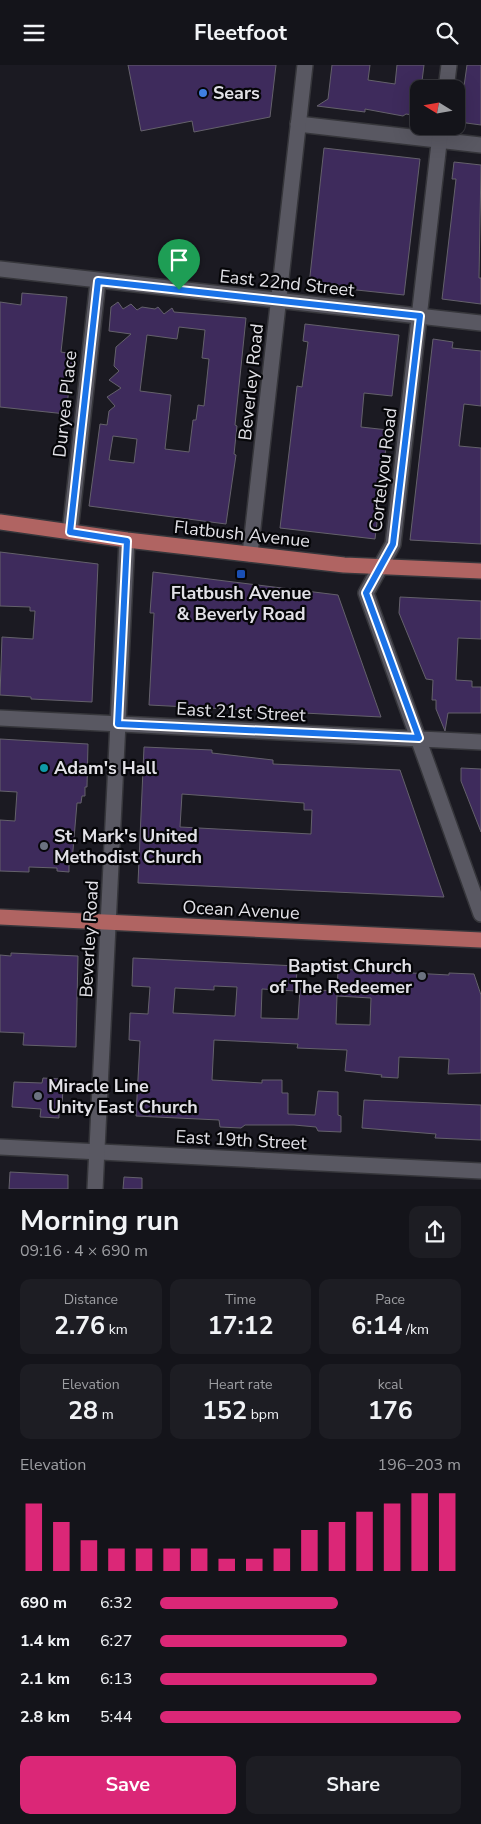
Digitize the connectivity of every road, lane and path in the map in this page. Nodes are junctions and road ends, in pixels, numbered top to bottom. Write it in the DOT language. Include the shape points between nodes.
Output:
graph roads {
  1 [pos="305,65"];
  2 [pos="449,65"];
  3 [pos="447,80"];
  4 [pos="298,124"];
  5 [pos="410,131"];
  6 [pos="440,135"];
  7 [pos="447,135"];
  8 [pos="481,145"];
  9 [pos="0,269"];
  10 [pos="98,281"];
  11 [pos="279,301"];
  12 [pos="420,316"];
  13 [pos="481,323"];
  14 [pos="0,522"];
  15 [pos="70,532"];
  16 [pos="127,541"];
  17 [pos="250,554"];
  18 [pos="380,567"];
  19 [pos="481,571"];
  20 [pos="0,718"];
  21 [pos="118,724"];
  22 [pos="419,738"];
  23 [pos="481,742"];
  24 [pos="481,914"];
  25 [pos="0,917"];
  26 [pos="108,923"];
  27 [pos="481,940"];
  28 [pos="0,1147"];
  29 [pos="97,1152"];
  30 [pos="481,1171"];
  31 [pos="95,1189"];
  1 -- 4 [label="street, Beverley Road"];
  2 -- 3 [label="street"];
  4 -- 5 [label="street"];
  4 -- 11 [label="street, Beverley Road"];
  6 -- 12 [label="street, Cortelyou Road"];
  7 -- 8 [label="street"];
  9 -- 10 [label="street, East 22nd Street"];
  10 -- 11 [label="street, East 22nd Street"];
  10 -- 15 [label="street, Duryea Place"];
  11 -- 12 [label="street, East 22nd Street"];
  11 -- 17 [label="street, Beverley Road"];
  12 -- 13 [label="street, East 22nd Street"];
  12 -- 18 [label="street, Cortelyou Road" via="393,544"];
  14 -- 15 [label="main road, Flatbush Avenue"];
  15 -- 16 [label="main road, Flatbush Avenue"];
  16 -- 17 [label="main road, Flatbush Avenue"];
  16 -- 21 [label="street, Beverley Road"];
  17 -- 18 [label="main road, Flatbush Avenue"];
  18 -- 19 [label="main road, Flatbush Avenue"];
  18 -- 22 [label="street, Cortelyou Road" via="366,593"];
  20 -- 21 [label="street, East 21st Street"];
  21 -- 22 [label="street, East 21st Street"];
  21 -- 26 [label="street, Beverley Road"];
  22 -- 23 [label="street, East 21st Street"];
  22 -- 24 [label="street, Cortelyou Road"];
  25 -- 26 [label="main road, Ocean Avenue"];
  26 -- 27 [label="main road, Ocean Avenue"];
  26 -- 29 [label="street, Beverley Road"];
  28 -- 29 [label="street, East 19th Street"];
  29 -- 30 [label="street, East 19th Street"];
  29 -- 31 [label="street, Beverley Road"];
}
